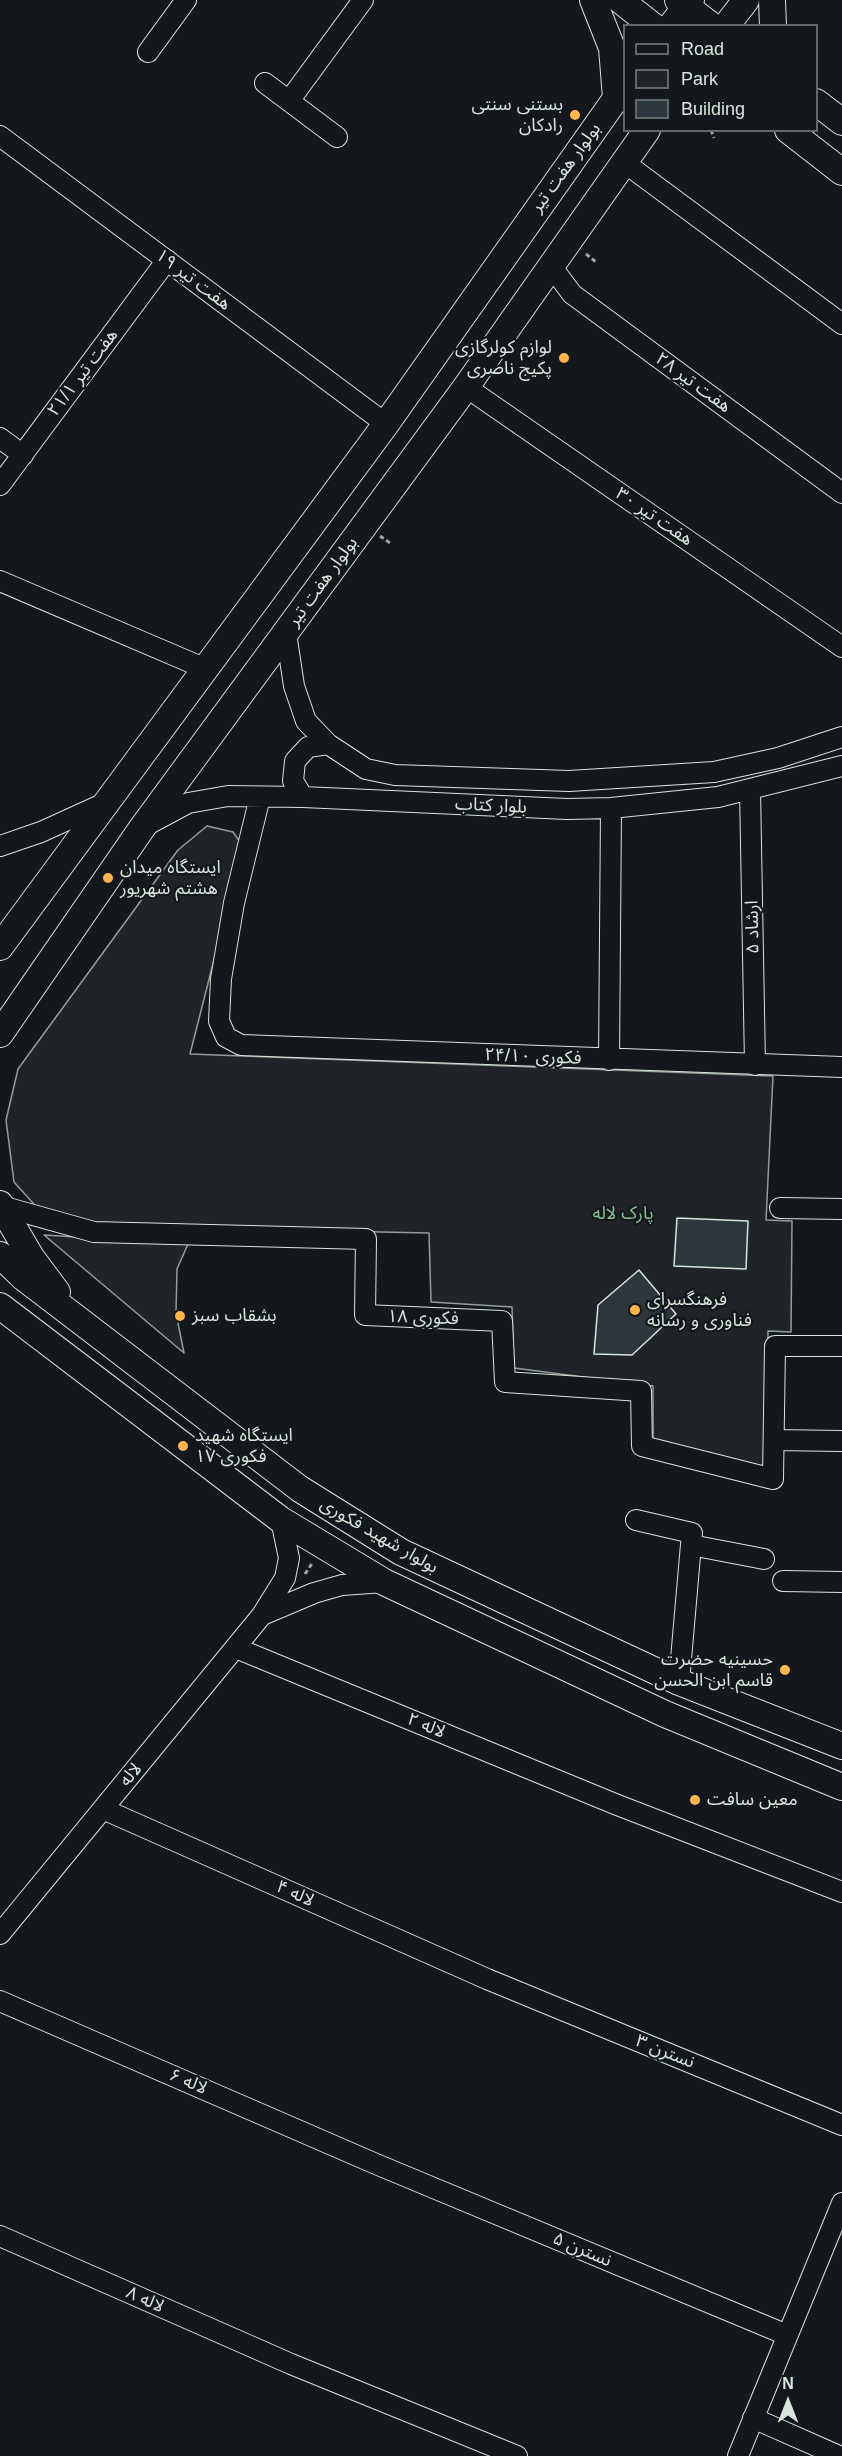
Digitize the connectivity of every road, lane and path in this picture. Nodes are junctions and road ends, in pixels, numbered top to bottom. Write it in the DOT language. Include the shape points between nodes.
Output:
graph roads {
  1 [pos="186,0"];
  2 [pos="363,0"];
  3 [pos="592,0"];
  4 [pos="620,0"];
  5 [pos="746,0"];
  6 [pos="772,0"];
  7 [pos="682,8"];
  8 [pos="650,24"];
  9 [pos="709,24"];
  10 [pos="728,24"];
  11 [pos="773,24"];
  12 [pos="148,52"];
  13 [pos="265,83"];
  14 [pos="620,93"];
  15 [pos="289,101"];
  16 [pos="818,104"];
  17 [pos="842,122"];
  18 [pos="646,132"];
  19 [pos="712,132"];
  20 [pos="791,132"];
  21 [pos="0,136"];
  22 [pos="338,137"];
  23 [pos="714,138"];
  24 [pos="625,163"];
  25 [pos="842,172"];
  26 [pos="167,260"];
  27 [pos="552,267"];
  28 [pos="842,324"];
  29 [pos="466,387"];
  30 [pos="386,424"];
  31 [pos="0,438"];
  32 [pos="23,455"];
  33 [pos="0,485"];
  34 [pos="842,493"];
  35 [pos="0,581"];
  36 [pos="286,633"];
  37 [pos="842,647"];
  38 [pos="206,669"];
  39 [pos="842,737"];
  40 [pos="328,744"];
  41 [pos="842,766"];
  42 [pos="750,789"];
  43 [pos="260,797"];
  44 [pos="303,797"];
  45 [pos="109,801"];
  46 [pos="611,808"];
  47 [pos="142,828"];
  48 [pos="0,846"];
  49 [pos="0,947"];
  50 [pos="1,1035"];
  51 [pos="609,1060"];
  52 [pos="754,1065"];
  53 [pos="842,1067"];
  54 [pos="0,1205"];
  55 [pos="780,1208"];
  56 [pos="842,1209"];
  57 [pos="0,1255"];
  58 [pos="12,1279"];
  59 [pos="0,1306"];
  60 [pos="77,1319"];
  61 [pos="842,1346"];
  62 [pos="774,1440"];
  63 [pos="842,1441"];
  64 [pos="281,1520"];
  65 [pos="636,1520"];
  66 [pos="691,1539"];
  67 [pos="764,1559"];
  68 [pos="783,1581"];
  69 [pos="384,1582"];
  70 [pos="842,1582"];
  71 [pos="262,1615"];
  72 [pos="236,1648"];
  73 [pos="680,1682"];
  74 [pos="842,1746"];
  75 [pos="842,1787"];
  76 [pos="104,1809"];
  77 [pos="842,1892"];
  78 [pos="0,1934"];
  79 [pos="487,1979"];
  80 [pos="0,2001"];
  81 [pos="842,2125"];
  82 [pos="376,2164"];
  83 [pos="842,2203"];
  84 [pos="0,2236"];
  85 [pos="834,2244"];
  86 [pos="787,2335"];
  87 [pos="753,2418"];
  88 [pos="517,2456"];
  89 [pos="738,2456"];
  90 [pos="839,2456"];
  1 -- 12 [label="street"];
  2 -- 15 [label="street"];
  3 -- 14 [label="main road" via="612,48"];
  4 -- 8 [label="main road"];
  5 -- 10 [label="main road"];
  6 -- 11 [label="main road"];
  7 -- 9 [label="main road"];
  13 -- 15 [label="street"];
  14 -- 30 [label="main road, بولوار هفت تیر"];
  15 -- 22 [label="street"];
  16 -- 17 [label="main road"];
  18 -- 24 [label="main road, بولوار هفت تیر"];
  19 -- 23 [label="path"];
  20 -- 25 [label="main road"];
  21 -- 26 [label="street, هفت تیر ۱۹"];
  24 -- 27 [label="main road, بولوار هفت تیر"];
  24 -- 28 [label="street"];
  26 -- 30 [label="street, هفت تیر ۱۹"];
  26 -- 32 [label="street, هفت تیر ۲۱/۱"];
  27 -- 29 [label="main road, بولوار هفت تیر"];
  27 -- 34 [label="street, هفت تیر ۲۸" via="572,294"];
  29 -- 36 [label="main road, بولوار هفت تیر"];
  29 -- 37 [label="street, هفت تیر ۳۰"];
  30 -- 38 [label="main road, بولوار هفت تیر"];
  31 -- 32 [label="street"];
  32 -- 33 [label="street, هفت تیر ۲۱/۱"];
  35 -- 38 [label="street"];
  36 -- 40 [label="street, بلوار کتاب" via="294,686 306,721"];
  36 -- 47 [label="main road, بولوار هفت تیر"];
  38 -- 45 [label="main road, بولوار هفت تیر"];
  39 -- 40 [label="street, بلوار کتاب" via="778,758 714,771 569,781 395,775 366,769"];
  40 -- 44 [label="street" via="308,747 295,761 293,781"];
  41 -- 42 [label="street, بلوار کتاب"];
  42 -- 46 [label="street, بلوار کتاب" via="717,797"];
  42 -- 52 [label="street, ارشاد ۵"];
  43 -- 44 [label="street, بلوار کتاب"];
  43 -- 47 [label="street, بلوار کتاب" via="228,796 188,803"];
  43 -- 51 [label="street, فکوری ۲۴/۱۰" via="234,903 221,978 219,1021 226,1036 241,1045"];
  44 -- 46 [label="street, بلوار کتاب"];
  45 -- 48 [label="street"];
  45 -- 49 [label="main road, بولوار هفت تیر"];
  46 -- 51 [label="street"];
  47 -- 50 [label="main road, بولوار هفت تیر"];
  51 -- 52 [label="street, فکوری ۲۴/۱۰"];
  52 -- 53 [label="street, فکوری ۲۴/۱۰"];
  54 -- 60 [label="main road" via="31,1257"];
  54 -- 62 [label="street, فکوری ١٨" via="94,1232 366,1239 365,1316 502,1321 505,1382 641,1391 642,1446 773,1479"];
  55 -- 56 [label="street"];
  57 -- 58 [label="main road, بولوار شهید فکوری"];
  58 -- 60 [label="main road, بولوار شهید فکوری"];
  59 -- 64 [label="main road, بولوار شهید فکوری"];
  60 -- 73 [label="main road, بولوار شهید فکوری" via="300,1489 401,1552"];
  61 -- 62 [label="street" via="775,1346"];
  62 -- 63 [label="street"];
  64 -- 69 [label="main road, بولوار شهید فکوری"];
  64 -- 71 [label="street, لاله" via="289,1558 285,1578"];
  65 -- 66 [label="street"];
  66 -- 67 [label="street"];
  66 -- 73 [label="street"];
  68 -- 70 [label="street"];
  69 -- 71 [label="street, لاله" via="342,1585"];
  69 -- 75 [label="main road, بولوار شهید فکوری" via="664,1714"];
  71 -- 72 [label="street, لاله"];
  72 -- 76 [label="street, لاله"];
  72 -- 77 [label="street, لاله ۲" via="615,1804"];
  73 -- 74 [label="main road, بولوار شهید فکوری"];
  76 -- 78 [label="street, لاله"];
  76 -- 79 [label="street, لاله ۴"];
  79 -- 81 [label="street, نسترن ۳"];
  80 -- 82 [label="street, لاله ۶"];
  82 -- 86 [label="street, نسترن ۵"];
  83 -- 85 [label="street"];
  84 -- 88 [label="street, لاله ۸" via="291,2364"];
  85 -- 86 [label="street"];
  86 -- 87 [label="street"];
  87 -- 89 [label="street"];
  87 -- 90 [label="street"];
}
